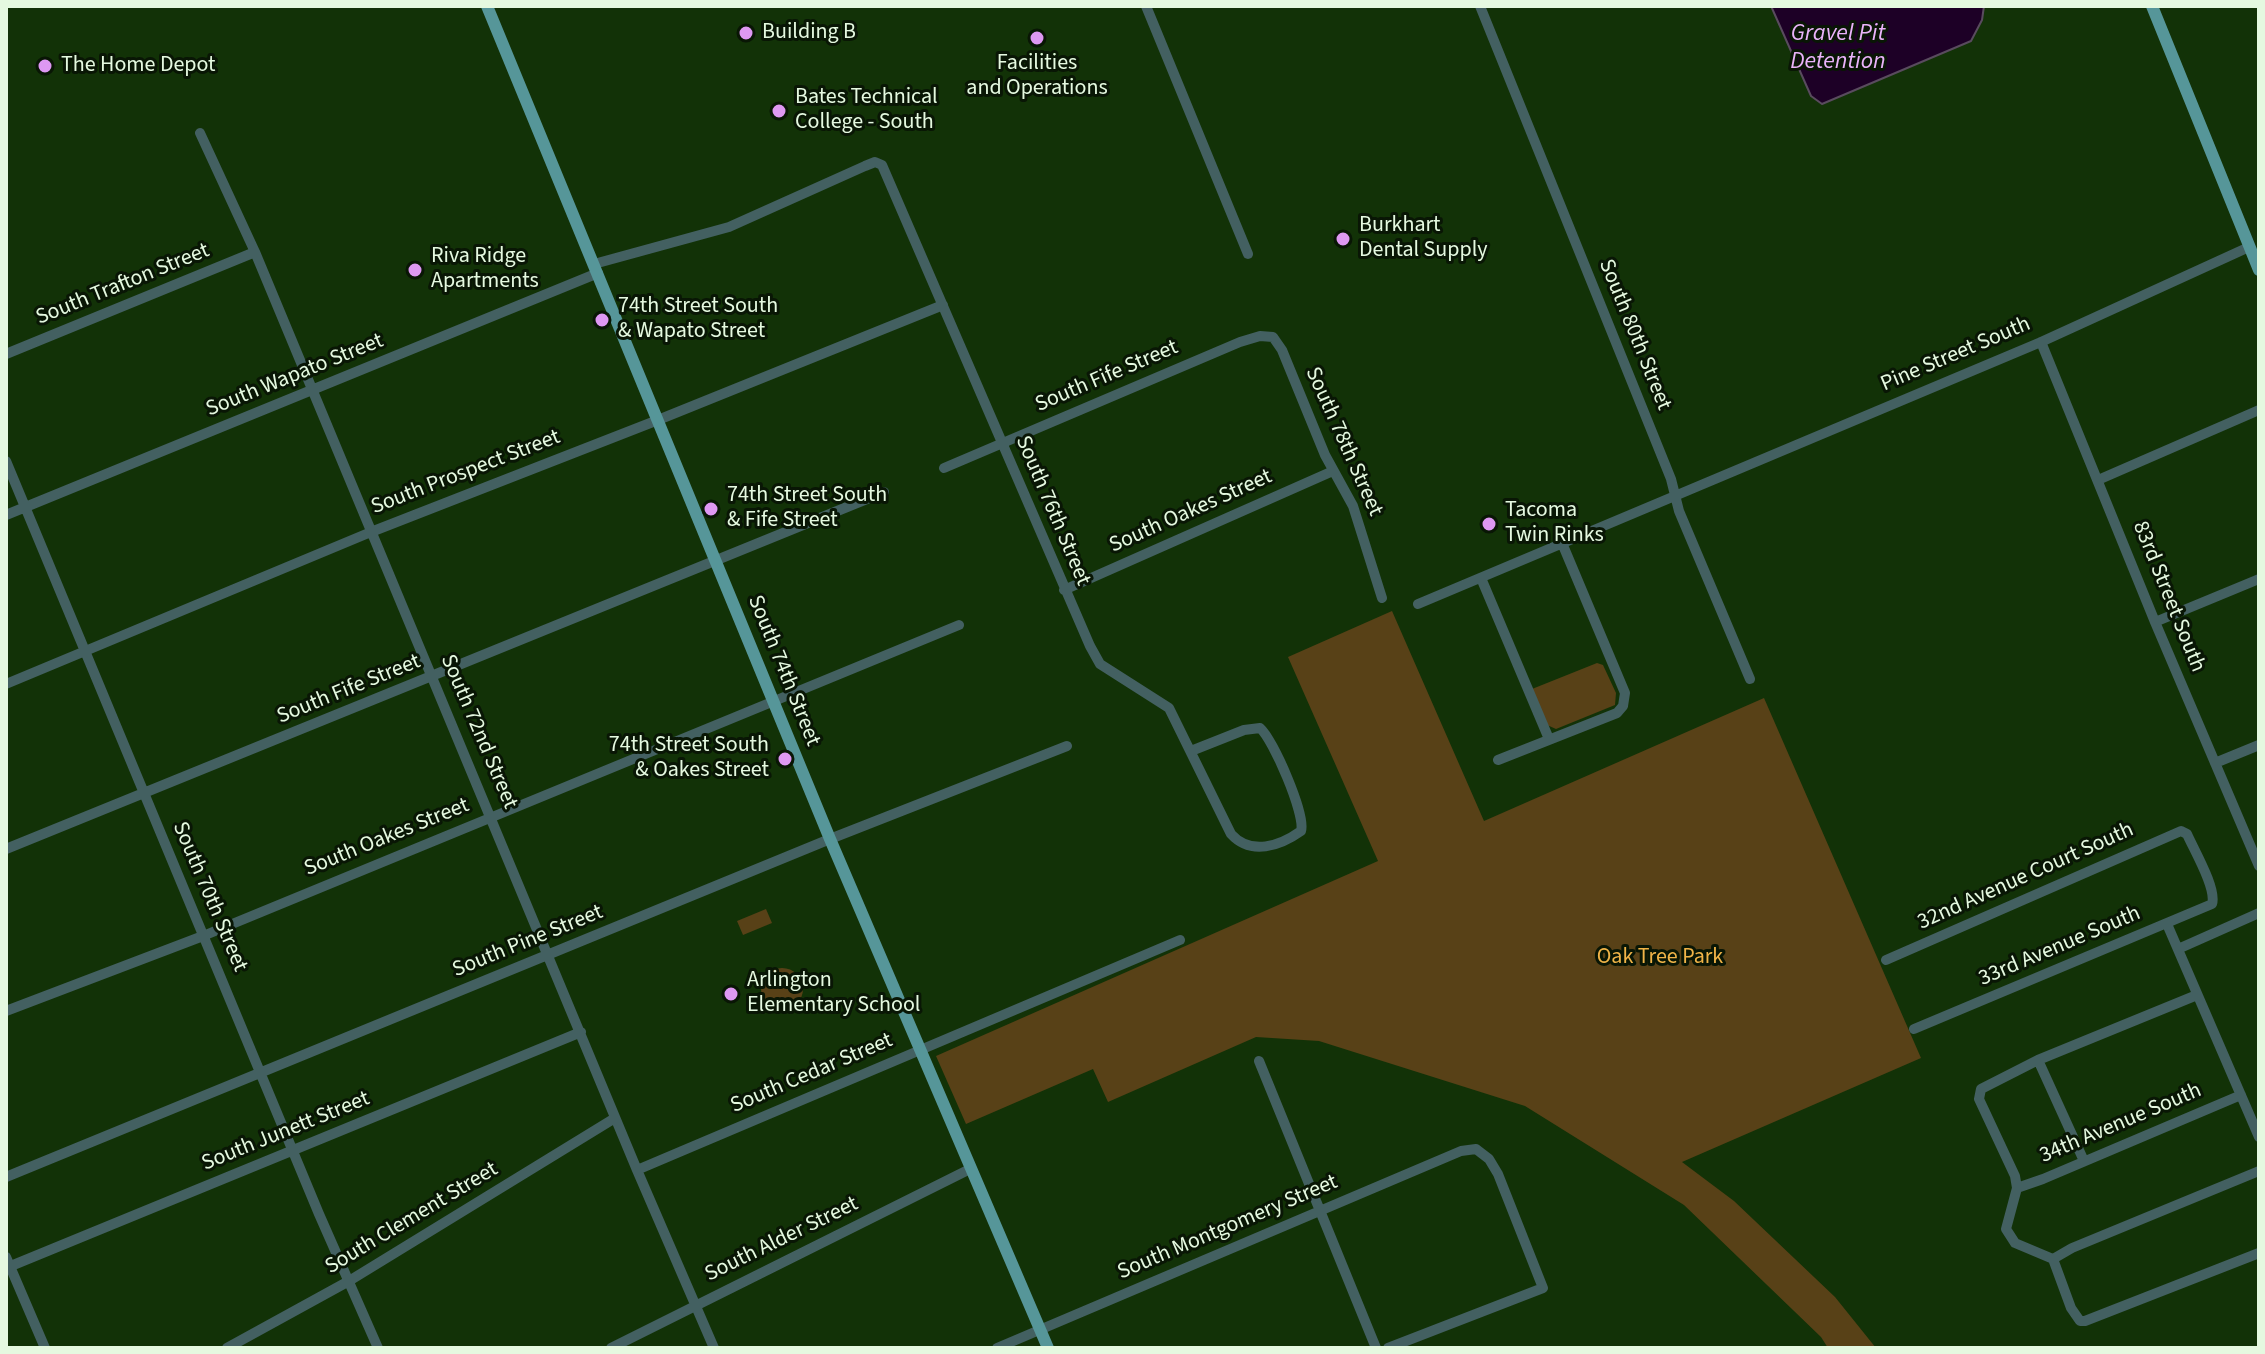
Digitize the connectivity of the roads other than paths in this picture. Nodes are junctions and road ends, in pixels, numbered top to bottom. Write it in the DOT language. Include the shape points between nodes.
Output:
graph roads {
  1 [pos="487,6"];
  2 [pos="1146,6"];
  3 [pos="1480,6"];
  4 [pos="2152,6"];
  5 [pos="200,133"];
  6 [pos="875,162"];
  7 [pos="2249,247"];
  8 [pos="255,252"];
  9 [pos="1248,254"];
  10 [pos="596,269"];
  11 [pos="2259,270"];
  12 [pos="943,305"];
  13 [pos="1240,342"];
  14 [pos="2041,342"];
  15 [pos="6,354"];
  16 [pos="312,391"];
  17 [pos="2259,410"];
  18 [pos="658,420"];
  19 [pos="1001,444"];
  20 [pos="6,461"];
  21 [pos="944,468"];
  22 [pos="1333,471"];
  23 [pos="2098,480"];
  24 [pos="884,492"];
  25 [pos="1676,497"];
  26 [pos="25,507"];
  27 [pos="6,515"];
  28 [pos="371,532"];
  29 [pos="1562,543"];
  30 [pos="716,561"];
  31 [pos="1481,578"];
  32 [pos="2259,579"];
  33 [pos="1064,590"];
  34 [pos="1382,598"];
  35 [pos="1418,604"];
  36 [pos="2155,622"];
  37 [pos="959,625"];
  38 [pos="85,651"];
  39 [pos="433,677"];
  40 [pos="1750,679"];
  41 [pos="6,684"];
  42 [pos="773,700"];
  43 [pos="1549,739"];
  44 [pos="2259,745"];
  45 [pos="1067,746"];
  46 [pos="1191,751"];
  47 [pos="1498,760"];
  48 [pos="2215,763"];
  49 [pos="145,794"];
  50 [pos="492,817"];
  51 [pos="2181,831"];
  52 [pos="830,839"];
  53 [pos="6,849"];
  54 [pos="2259,866"];
  55 [pos="2259,913"];
  56 [pos="2167,924"];
  57 [pos="203,936"];
  58 [pos="1180,940"];
  59 [pos="2178,949"];
  60 [pos="549,955"];
  61 [pos="1886,960"];
  62 [pos="2197,995"];
  63 [pos="6,1011"];
  64 [pos="1914,1029"];
  65 [pos="581,1032"];
  66 [pos="919,1050"];
  67 [pos="2038,1060"];
  68 [pos="1259,1061"];
  69 [pos="261,1074"];
  70 [pos="2241,1095"];
  71 [pos="615,1118"];
  72 [pos="2259,1137"];
  73 [pos="293,1151"];
  74 [pos="2084,1161"];
  75 [pos="970,1169"];
  76 [pos="637,1170"];
  77 [pos="2259,1171"];
  78 [pos="6,1177"];
  79 [pos="2017,1188"];
  80 [pos="1322,1211"];
  81 [pos="2259,1253"];
  82 [pos="2053,1259"];
  83 [pos="7,1264"];
  84 [pos="349,1281"];
  85 [pos="696,1305"];
  86 [pos="1040,1330"];
  87 [pos="45,1348"];
  88 [pos="227,1348"];
  89 [pos="378,1348"];
  90 [pos="611,1348"];
  91 [pos="714,1348"];
  92 [pos="997,1348"];
  93 [pos="1048,1348"];
  94 [pos="1376,1348"];
  95 [pos="1388,1348"];
  1 -- 10 [label="main road, South 74th Street"];
  2 -- 9 [label="street"];
  3 -- 25 [label="street, South 80th Street"];
  4 -- 7 [label="main road"];
  5 -- 8 [label="street, South 72nd Street"];
  6 -- 10 [label="street, South Wapato Street" via="729,227"];
  6 -- 12 [label="street, South 76th Street" via="887,173"];
  7 -- 11 [label="main road"];
  7 -- 14 [label="street, Pine Street South"];
  8 -- 15 [label="street, South Trafton Street"];
  8 -- 16 [label="street, South 72nd Street"];
  10 -- 16 [label="street, South Wapato Street"];
  10 -- 18 [label="main road, South 74th Street"];
  12 -- 18 [label="street, South Prospect Street"];
  12 -- 19 [label="street, South 76th Street"];
  13 -- 19 [label="street, South Fife Street"];
  13 -- 22 [label="street, South 78th Street" via="1266,336 1277,340"];
  14 -- 23 [label="street, 83rd Street South"];
  14 -- 25 [label="street, Pine Street South"];
  16 -- 26 [label="street, South Wapato Street"];
  16 -- 28 [label="street, South 72nd Street"];
  17 -- 23 [label="street"];
  18 -- 28 [label="street, South Prospect Street"];
  18 -- 30 [label="main road, South 74th Street"];
  19 -- 21 [label="street, South Fife Street"];
  19 -- 33 [label="street, South 76th Street"];
  20 -- 26 [label="street, South 70th Street"];
  22 -- 33 [label="street, South Oakes Street"];
  22 -- 34 [label="street, South 78th Street" via="1353,506"];
  23 -- 36 [label="street, 83rd Street South"];
  24 -- 30 [label="street, South Fife Street"];
  25 -- 29 [label="street"];
  25 -- 40 [label="street, South 80th Street"];
  26 -- 27 [label="street, South Wapato Street"];
  26 -- 38 [label="street, South 70th Street"];
  28 -- 38 [label="street, South Prospect Street"];
  28 -- 39 [label="street, South 72nd Street"];
  29 -- 31 [label="street"];
  29 -- 43 [label="street" via="1625,693 1617,713"];
  30 -- 39 [label="street, South Fife Street"];
  30 -- 42 [label="main road, South 74th Street"];
  31 -- 35 [label="street"];
  31 -- 43 [label="street"];
  32 -- 36 [label="street"];
  33 -- 46 [label="street, South 76th Street" via="1100,664 1169,708"];
  36 -- 48 [label="street, 83rd Street South"];
  37 -- 42 [label="street, South Oakes Street"];
  38 -- 41 [label="street, South Prospect Street"];
  38 -- 49 [label="street, South 70th Street"];
  39 -- 49 [label="street, South Fife Street"];
  39 -- 50 [label="street, South 72nd Street"];
  42 -- 50 [label="street, South Oakes Street"];
  42 -- 52 [label="main road, South 74th Street"];
  43 -- 47 [label="street"];
  44 -- 48 [label="street"];
  45 -- 52 [label="street, South Pine Street"];
  46 -- 46 [label="street, South 76th Street" via="1238,842 1265,847 1298,834 1303,823 1271,742 1260,728"];
  48 -- 54 [label="street, 83rd Street South"];
  49 -- 53 [label="street, South Fife Street"];
  49 -- 57 [label="street, South 70th Street"];
  50 -- 57 [label="street, South Oakes Street"];
  50 -- 60 [label="street, South 72nd Street"];
  51 -- 56 [label="street, 33rd Avenue South" via="2187,834 2212,904"];
  51 -- 61 [label="street, 32nd Avenue Court South"];
  52 -- 60 [label="street, South Pine Street"];
  52 -- 66 [label="main road, South 74th Street"];
  55 -- 59 [label="street"];
  56 -- 59 [label="street"];
  56 -- 64 [label="street, 33rd Avenue South"];
  57 -- 63 [label="street, South Oakes Street"];
  57 -- 69 [label="street, South 70th Street"];
  58 -- 66 [label="street, South Cedar Street"];
  59 -- 62 [label="street"];
  60 -- 65 [label="street, South 72nd Street"];
  60 -- 69 [label="street, South Pine Street"];
  62 -- 67 [label="street"];
  62 -- 70 [label="street"];
  65 -- 71 [label="street, South 72nd Street"];
  65 -- 73 [label="street, South Junett Street"];
  66 -- 75 [label="main road, South 74th Street"];
  66 -- 76 [label="street, South Cedar Street"];
  67 -- 74 [label="street"];
  67 -- 79 [label="street" via="1979,1091"];
  68 -- 80 [label="street"];
  69 -- 73 [label="street, South 70th Street"];
  69 -- 78 [label="street, South Pine Street"];
  70 -- 72 [label="street"];
  70 -- 74 [label="street, 34th Avenue South"];
  71 -- 76 [label="street, South 72nd Street"];
  71 -- 84 [label="street, South Clement Street"];
  73 -- 83 [label="street, South Junett Street"];
  73 -- 84 [label="street, South 70th Street"];
  74 -- 79 [label="street, 34th Avenue South"];
  75 -- 85 [label="street, South Alder Street"];
  75 -- 86 [label="main road, South 74th Street"];
  76 -- 85 [label="street, South 72nd Street"];
  77 -- 82 [label="street"];
  79 -- 82 [label="street" via="2007,1232 2015,1243"];
  80 -- 86 [label="street, South Montgomery Street"];
  80 -- 94 [label="street"];
  80 -- 95 [label="street, South Montgomery Street" via="1461,1151 1476,1149 1498,1174 1543,1288"];
  81 -- 82 [label="street" via="2085,1321 2071,1308"];
  83 -- 87 [label="street"];
  84 -- 88 [label="street, South Clement Street"];
  84 -- 89 [label="street, South 70th Street"];
  85 -- 90 [label="street, South Alder Street"];
  85 -- 91 [label="street, South 72nd Street"];
  86 -- 92 [label="street, South Montgomery Street"];
  86 -- 93 [label="main road, South 74th Street"];
}
